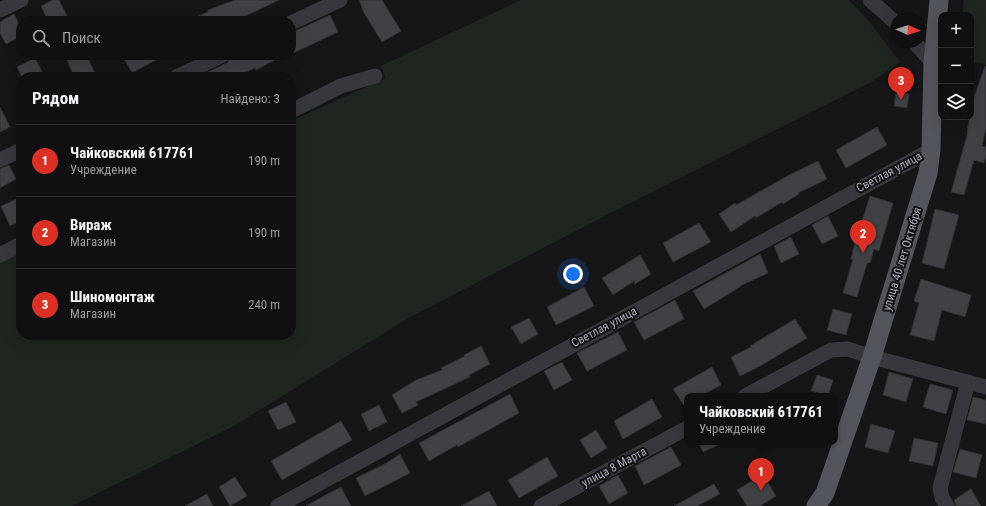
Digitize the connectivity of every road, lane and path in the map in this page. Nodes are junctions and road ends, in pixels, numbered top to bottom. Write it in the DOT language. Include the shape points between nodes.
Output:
graph roads {
  1 [pos="21,0"];
  2 [pos="340,0"];
  3 [pos="870,0"];
  4 [pos="938,0"];
  5 [pos="0,10"];
  6 [pos="890,18"];
  7 [pos="296,21"];
  8 [pos="919,48"];
  9 [pos="212,60"];
  10 [pos="933,63"];
  11 [pos="187,72"];
  12 [pos="375,76"];
  13 [pos="296,108"];
  14 [pos="931,150"];
  15 [pos="16,152"];
  16 [pos="0,160"];
  17 [pos="16,247"];
  18 [pos="0,255"];
  19 [pos="872,357"];
  20 [pos="968,382"];
  21 [pos="986,387"];
  22 [pos="751,393"];
  23 [pos="684,430"];
  24 [pos="278,506"];
  25 [pos="541,506"];
  26 [pos="816,506"];
  27 [pos="947,506"];
  1 -- 5 [label="street"];
  2 -- 7 [label="street"];
  3 -- 6 [label="street"];
  4 -- 10 [label="main road, улица 40 лет Октября"];
  8 -- 10 [label="street"];
  9 -- 11 [label="street"];
  10 -- 14 [label="main road, улица 40 лет Октября"];
  12 -- 13 [label="street" via="341,86"];
  14 -- 19 [label="main road, улица 40 лет Октября" via="928,173"];
  14 -- 24 [label="street, Светлая улица"];
  15 -- 16 [label="street"];
  17 -- 18 [label="street"];
  19 -- 20 [label="street"];
  19 -- 22 [label="street" via="848,349 830,350"];
  19 -- 26 [label="main road, улица 40 лет Октября" via="825,493"];
  20 -- 21 [label="street"];
  20 -- 27 [label="street" via="940,488"];
  23 -- 25 [label="street, улица 8 Марта"];
}
